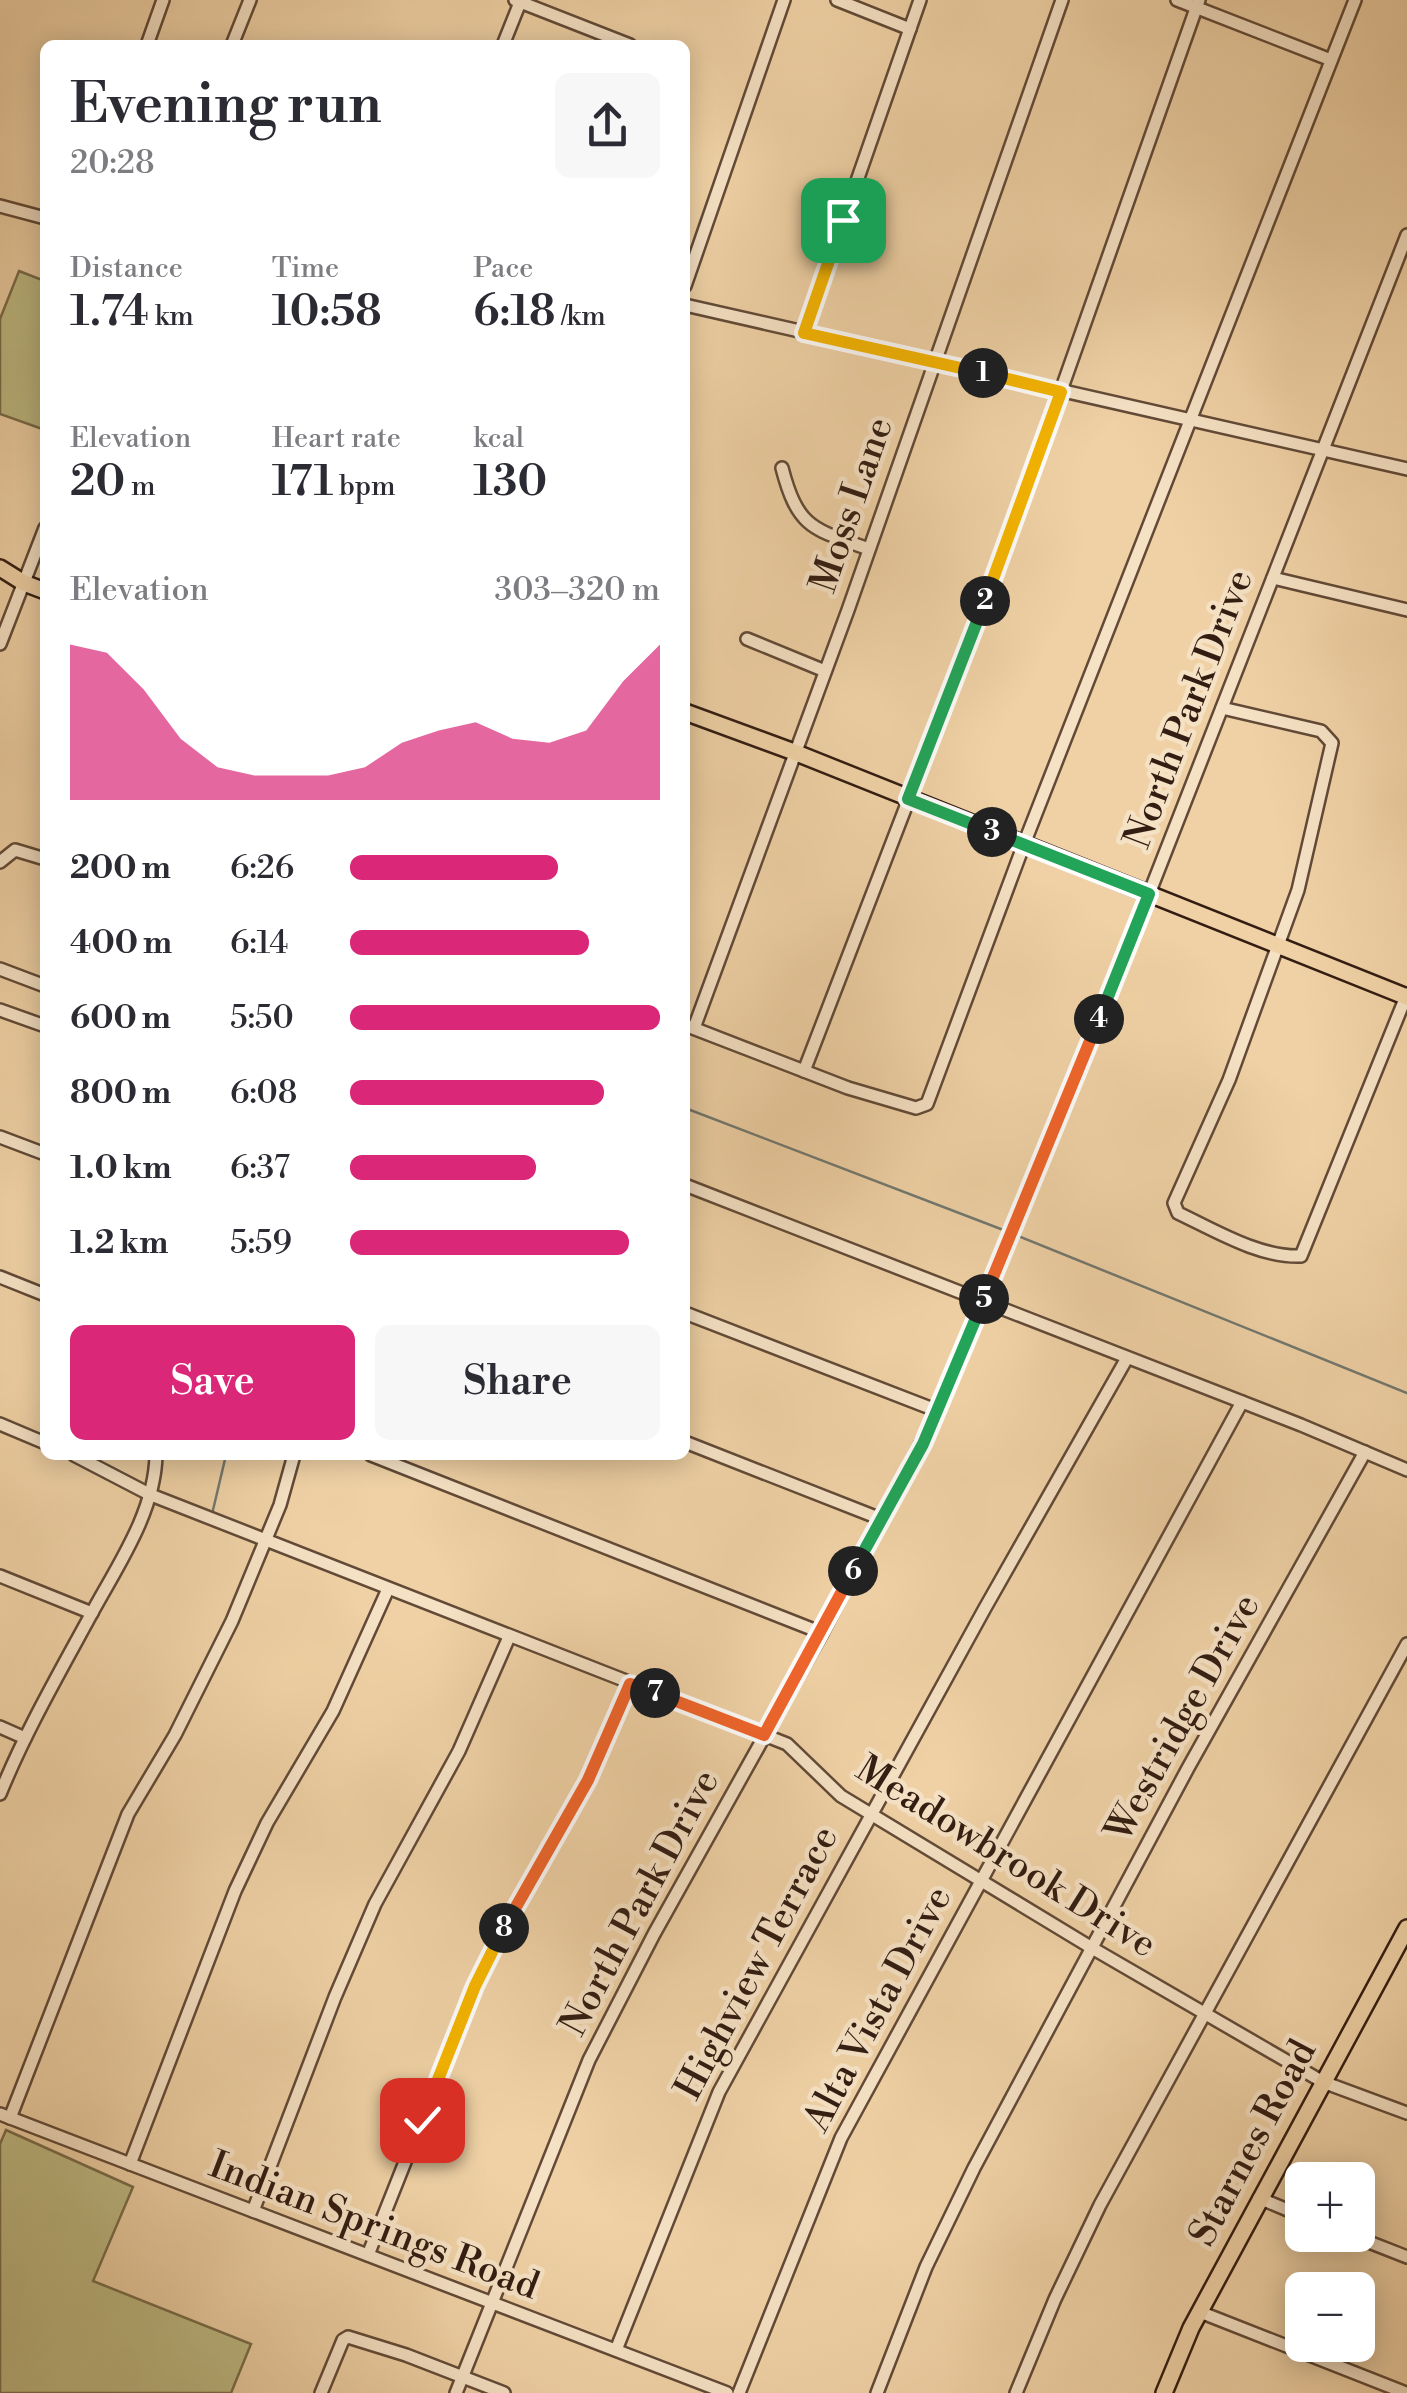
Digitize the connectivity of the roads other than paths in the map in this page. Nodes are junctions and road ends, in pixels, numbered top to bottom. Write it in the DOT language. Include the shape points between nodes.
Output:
graph roads {
  1 [pos="164,0"];
  2 [pos="250,0"];
  3 [pos="784,0"];
  4 [pos="837,0"];
  5 [pos="920,0"];
  6 [pos="1062,0"];
  7 [pos="1177,0"];
  8 [pos="1355,0"];
  9 [pos="519,1"];
  10 [pos="1198,4"];
  11 [pos="910,29"];
  12 [pos="149,40"];
  13 [pos="234,40"];
  14 [pos="504,40"];
  15 [pos="617,40"];
  16 [pos="1331,60"];
  17 [pos="0,206"];
  18 [pos="40,217"];
  19 [pos="1407,235"];
  20 [pos="690,272"];
  21 [pos="690,305"];
  22 [pos="804,333"];
  23 [pos="935,362"];
  24 [pos="1061,392"];
  25 [pos="1190,421"];
  26 [pos="1322,451"];
  27 [pos="782,468"];
  28 [pos="1407,469"];
  29 [pos="40,541"];
  30 [pos="869,549"];
  31 [pos="0,568"];
  32 [pos="1273,578"];
  33 [pos="0,581"];
  34 [pos="24,583"];
  35 [pos="40,590"];
  36 [pos="1407,610"];
  37 [pos="747,639"];
  38 [pos="0,644"];
  39 [pos="825,671"];
  40 [pos="1222,708"];
  41 [pos="690,714"];
  42 [pos="794,752"];
  43 [pos="908,799"];
  44 [pos="1024,844"];
  45 [pos="40,857"];
  46 [pos="0,862"];
  47 [pos="1149,894"];
  48 [pos="1278,946"];
  49 [pos="0,970"];
  50 [pos="40,984"];
  51 [pos="1407,996"];
  52 [pos="0,1010"];
  53 [pos="40,1024"];
  54 [pos="690,1026"];
  55 [pos="804,1071"];
  56 [pos="0,1137"];
  57 [pos="40,1152"];
  58 [pos="690,1187"];
  59 [pos="0,1277"];
  60 [pos="40,1292"];
  61 [pos="983,1302"];
  62 [pos="690,1315"];
  63 [pos="1127,1358"];
  64 [pos="1242,1402"];
  65 [pos="938,1411"];
  66 [pos="0,1424"];
  67 [pos="40,1441"];
  68 [pos="690,1444"];
  69 [pos="1365,1452"];
  70 [pos="84,1460"];
  71 [pos="155,1460"];
  72 [pos="293,1460"];
  73 [pos="384,1460"];
  74 [pos="1407,1470"];
  75 [pos="151,1495"];
  76 [pos="881,1518"];
  77 [pos="265,1542"];
  78 [pos="0,1576"];
  79 [pos="388,1589"];
  80 [pos="92,1614"];
  81 [pos="822,1633"];
  82 [pos="509,1637"];
  83 [pos="1407,1644"];
  84 [pos="630,1684"];
  85 [pos="0,1727"];
  86 [pos="764,1735"];
  87 [pos="25,1738"];
  88 [pos="0,1794"];
  89 [pos="870,1814"];
  90 [pos="981,1881"];
  91 [pos="1407,1928"];
  92 [pos="1092,1948"];
  93 [pos="1205,2012"];
  94 [pos="1323,2082"];
  95 [pos="1407,2113"];
  96 [pos="5,2116"];
  97 [pos="130,2164"];
  98 [pos="1259,2198"];
  99 [pos="1285,2209"];
  100 [pos="253,2211"];
  101 [pos="1375,2244"];
  102 [pos="368,2256"];
  103 [pos="1407,2257"];
  104 [pos="493,2303"];
  105 [pos="1200,2312"];
  106 [pos="616,2350"];
  107 [pos="462,2377"];
  108 [pos="321,2393"];
  109 [pos="456,2393"];
  110 [pos="504,2393"];
  111 [pos="727,2393"];
  112 [pos="739,2393"];
  113 [pos="878,2393"];
  114 [pos="1016,2393"];
  115 [pos="1164,2393"];
  116 [pos="1406,2393"];
  1 -- 12 [label="street"];
  2 -- 13 [label="street"];
  3 -- 20 [label="street"];
  4 -- 11 [label="street"];
  5 -- 11 [label="street"];
  6 -- 23 [label="street, Moss Lane"];
  7 -- 10 [label="street"];
  8 -- 16 [label="street"];
  9 -- 14 [label="street"];
  9 -- 15 [label="street"];
  10 -- 16 [label="street"];
  10 -- 24 [label="street"];
  11 -- 22 [label="street"];
  16 -- 25 [label="street"];
  17 -- 18 [label="street"];
  19 -- 26 [label="street, North Park Drive"];
  21 -- 22 [label="street"];
  22 -- 23 [label="street"];
  23 -- 24 [label="street"];
  23 -- 30 [label="street, Moss Lane"];
  24 -- 25 [label="street"];
  24 -- 43 [label="street"];
  25 -- 26 [label="street"];
  25 -- 44 [label="street"];
  26 -- 28 [label="street"];
  26 -- 32 [label="street, North Park Drive"];
  27 -- 30 [label="street" via="792,504 810,525"];
  29 -- 34 [label="street"];
  30 -- 39 [label="street, Moss Lane"];
  31 -- 34 [label="main road"];
  32 -- 36 [label="street"];
  32 -- 40 [label="street, North Park Drive"];
  33 -- 34 [label="main road"];
  34 -- 35 [label="main road"];
  34 -- 38 [label="street"];
  37 -- 39 [label="street"];
  39 -- 42 [label="street, Moss Lane"];
  40 -- 47 [label="street, North Park Drive"];
  40 -- 48 [label="street" via="1322,731 1332,742 1298,890"];
  41 -- 42 [label="main road"];
  42 -- 43 [label="main road"];
  42 -- 54 [label="street, Moss Lane"];
  43 -- 44 [label="main road"];
  43 -- 55 [label="street"];
  44 -- 47 [label="main road"];
  44 -- 55 [label="street" via="927,1104 904,1105"];
  45 -- 46 [label="street" via="10,851"];
  47 -- 48 [label="main road"];
  47 -- 61 [label="street, North Park Drive"];
  48 -- 51 [label="main road"];
  48 -- 51 [label="street" via="1174,1203 1178,1212 1222,1234 1294,1256 1305,1251"];
  49 -- 50 [label="street"];
  52 -- 53 [label="street"];
  54 -- 55 [label="street"];
  56 -- 57 [label="street"];
  58 -- 61 [label="street"];
  59 -- 60 [label="street"];
  61 -- 63 [label="street"];
  61 -- 65 [label="street, North Park Drive"];
  62 -- 65 [label="street"];
  63 -- 64 [label="street"];
  63 -- 89 [label="street, Highview Terrace"];
  64 -- 69 [label="street"];
  64 -- 90 [label="street, Alta Vista Drive"];
  65 -- 76 [label="street, North Park Drive"];
  66 -- 67 [label="street"];
  68 -- 76 [label="street"];
  69 -- 74 [label="street"];
  69 -- 92 [label="street, Westridge Drive"];
  70 -- 75 [label="street, Meadowbrook Drive"];
  71 -- 75 [label="street"];
  72 -- 77 [label="street"];
  73 -- 81 [label="street"];
  75 -- 77 [label="street, Meadowbrook Drive"];
  75 -- 80 [label="street"];
  76 -- 81 [label="street, North Park Drive"];
  77 -- 79 [label="street, Meadowbrook Drive"];
  77 -- 96 [label="street" via="175,1735 128,1814"];
  78 -- 80 [label="street"];
  79 -- 82 [label="street, Meadowbrook Drive"];
  79 -- 97 [label="street" via="334,1711 235,1890"];
  80 -- 87 [label="street"];
  81 -- 86 [label="street, North Park Drive"];
  82 -- 84 [label="street, Meadowbrook Drive"];
  82 -- 100 [label="street" via="459,1752 375,1904"];
  83 -- 93 [label="street"];
  84 -- 86 [label="street, Meadowbrook Drive"];
  84 -- 102 [label="street" via="588,1780 475,1986"];
  85 -- 87 [label="street"];
  86 -- 89 [label="street, Meadowbrook Drive" via="796,1751 841,1796"];
  86 -- 104 [label="street, North Park Drive" via="589,2060"];
  87 -- 88 [label="street"];
  89 -- 90 [label="street, Meadowbrook Drive"];
  89 -- 106 [label="street, Highview Terrace" via="719,2092"];
  90 -- 92 [label="street, Meadowbrook Drive"];
  90 -- 112 [label="street, Alta Vista Drive" via="841,2138"];
  91 -- 94 [label="main road, Starnes Road"];
  92 -- 93 [label="street, Meadowbrook Drive"];
  92 -- 113 [label="street, Westridge Drive" via="926,2267"];
  93 -- 94 [label="street, Meadowbrook Drive"];
  93 -- 114 [label="street" via="1100,2205"];
  94 -- 95 [label="street, Meadowbrook Drive"];
  94 -- 98 [label="main road, Starnes Road"];
  96 -- 97 [label="street, Indian Springs Road"];
  97 -- 100 [label="street, Indian Springs Road"];
  98 -- 99 [label="street"];
  98 -- 105 [label="main road, Starnes Road"];
  100 -- 102 [label="street, Indian Springs Road"];
  101 -- 103 [label="street"];
  102 -- 104 [label="street, Indian Springs Road"];
  104 -- 106 [label="street, Indian Springs Road"];
  104 -- 107 [label="street, North Park Drive"];
  105 -- 115 [label="main road, Starnes Road"];
  105 -- 116 [label="street"];
  106 -- 111 [label="street, Indian Springs Road"];
  107 -- 108 [label="street" via="348,2337"];
  107 -- 109 [label="street, North Park Drive"];
  107 -- 110 [label="street"];
}
